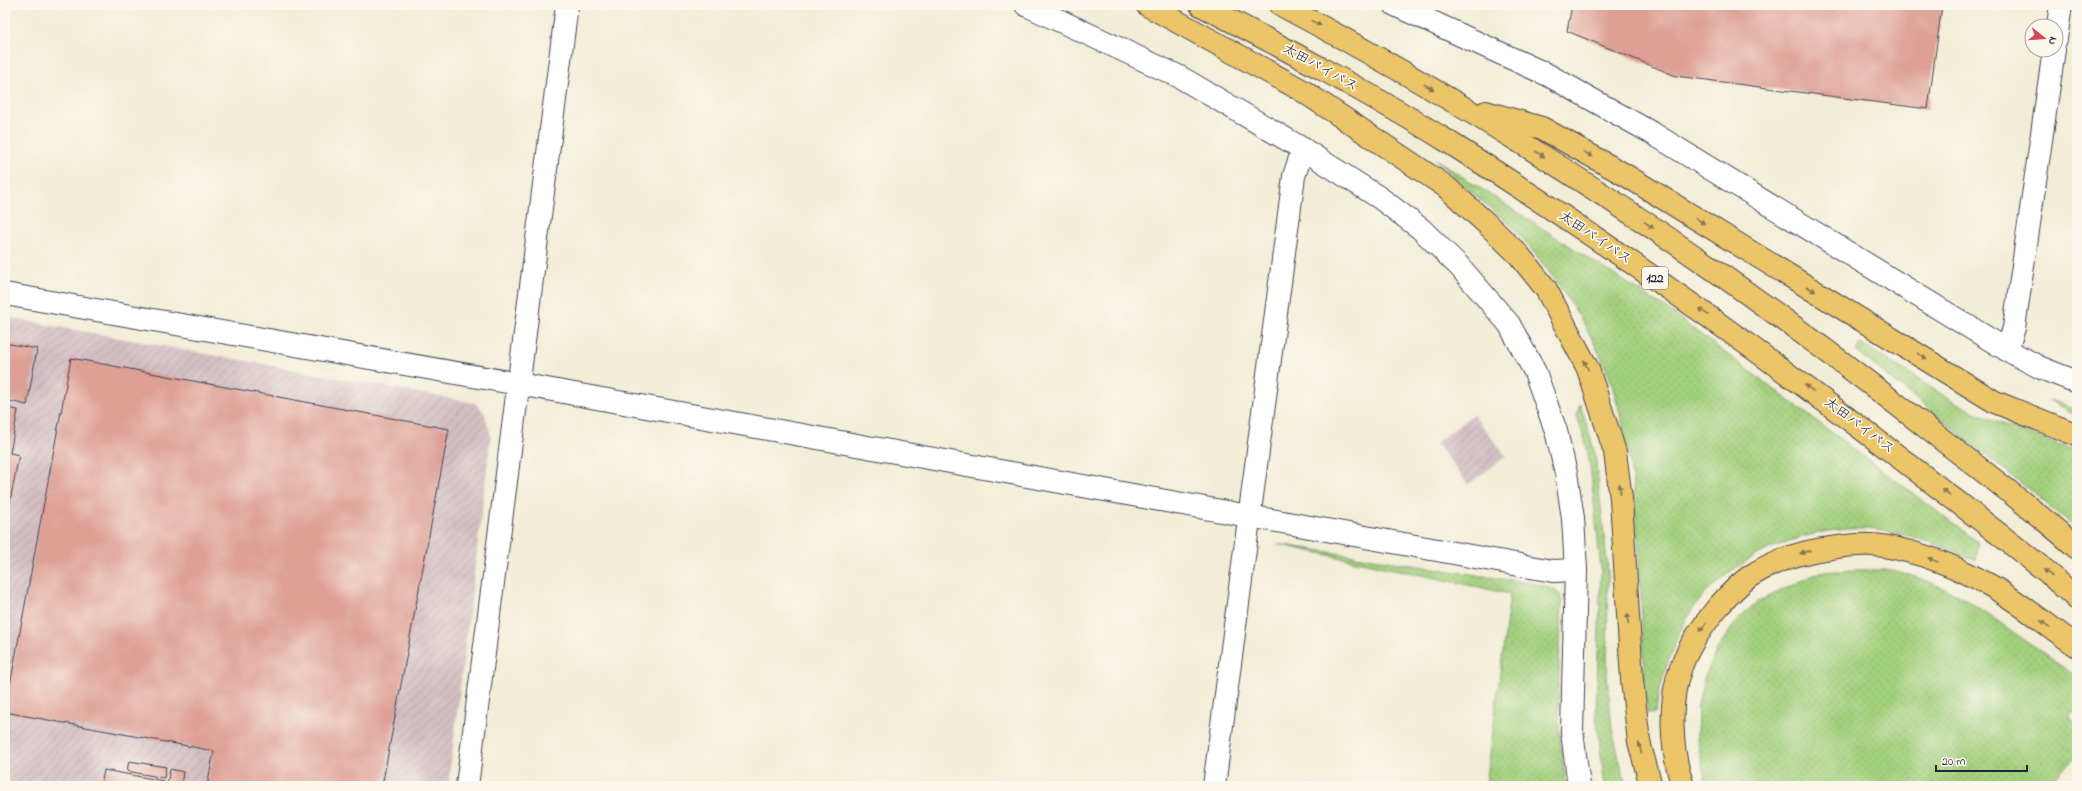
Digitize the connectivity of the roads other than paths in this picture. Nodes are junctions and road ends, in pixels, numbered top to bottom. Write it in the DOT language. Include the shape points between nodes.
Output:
graph roads {
  1 [pos="567,5"];
  2 [pos="1026,5"];
  3 [pos="1147,5"];
  4 [pos="1201,5"];
  5 [pos="1281,5"];
  6 [pos="1395,5"];
  7 [pos="2061,5"];
  8 [pos="2059,18"];
  9 [pos="2053,58"];
  10 [pos="1462,105"];
  11 [pos="1303,149"];
  12 [pos="5,294"];
  13 [pos="2007,350"];
  14 [pos="2077,382"];
  15 [pos="519,384"];
  16 [pos="2077,435"];
  17 [pos="1250,517"];
  18 [pos="2077,548"];
  19 [pos="1576,570"];
  20 [pos="2077,599"];
  21 [pos="2077,646"];
  22 [pos="467,786"];
  23 [pos="1214,786"];
  24 [pos="1579,786"];
  25 [pos="1651,786"];
  26 [pos="1683,786"];
  1 -- 15 [label="street"];
  2 -- 11 [label="street" via="1180,77"];
  25 -- 3 [label="highway, one-way" via="1639,742 1632,680 1621,499 1615,452 1588,369 1546,289 1518,255 1445,186 1303,91"];
  20 -- 4 [label="highway, 太田バイパス / 122, one-way" via="1839,410 1729,329 1597,239 1446,140 1316,65"];
  5 -- 10 [label="highway, one-way"];
  6 -- 13 [label="street" via="1548,75 1652,133"];
  7 -- 8 [label="street"];
  9 -- 13 [label="street" via="2014,328"];
  10 -- 16 [label="highway, one-way" via="1542,128 1627,176 1995,402"];
  10 -- 18 [label="highway, one-way" via="1615,202 1851,368"];
  11 -- 17 [label="street" via="1294,176"];
  11 -- 19 [label="street" via="1380,198 1421,229 1459,266 1509,324 1536,372 1556,431 1573,518"];
  12 -- 15 [label="street"];
  13 -- 14 [label="street" via="2041,368"];
  15 -- 17 [label="street"];
  15 -- 22 [label="street"];
  17 -- 19 [label="street" via="1553,571"];
  17 -- 23 [label="street"];
  19 -- 24 [label="street" via="1572,732"];
  21 -- 26 [label="highway, one-way" via="1993,587 1920,555 1882,546 1854,544 1812,550 1776,562 1751,575 1728,596 1700,630 1680,668 1672,707 1673,743 1678,774"];
}
